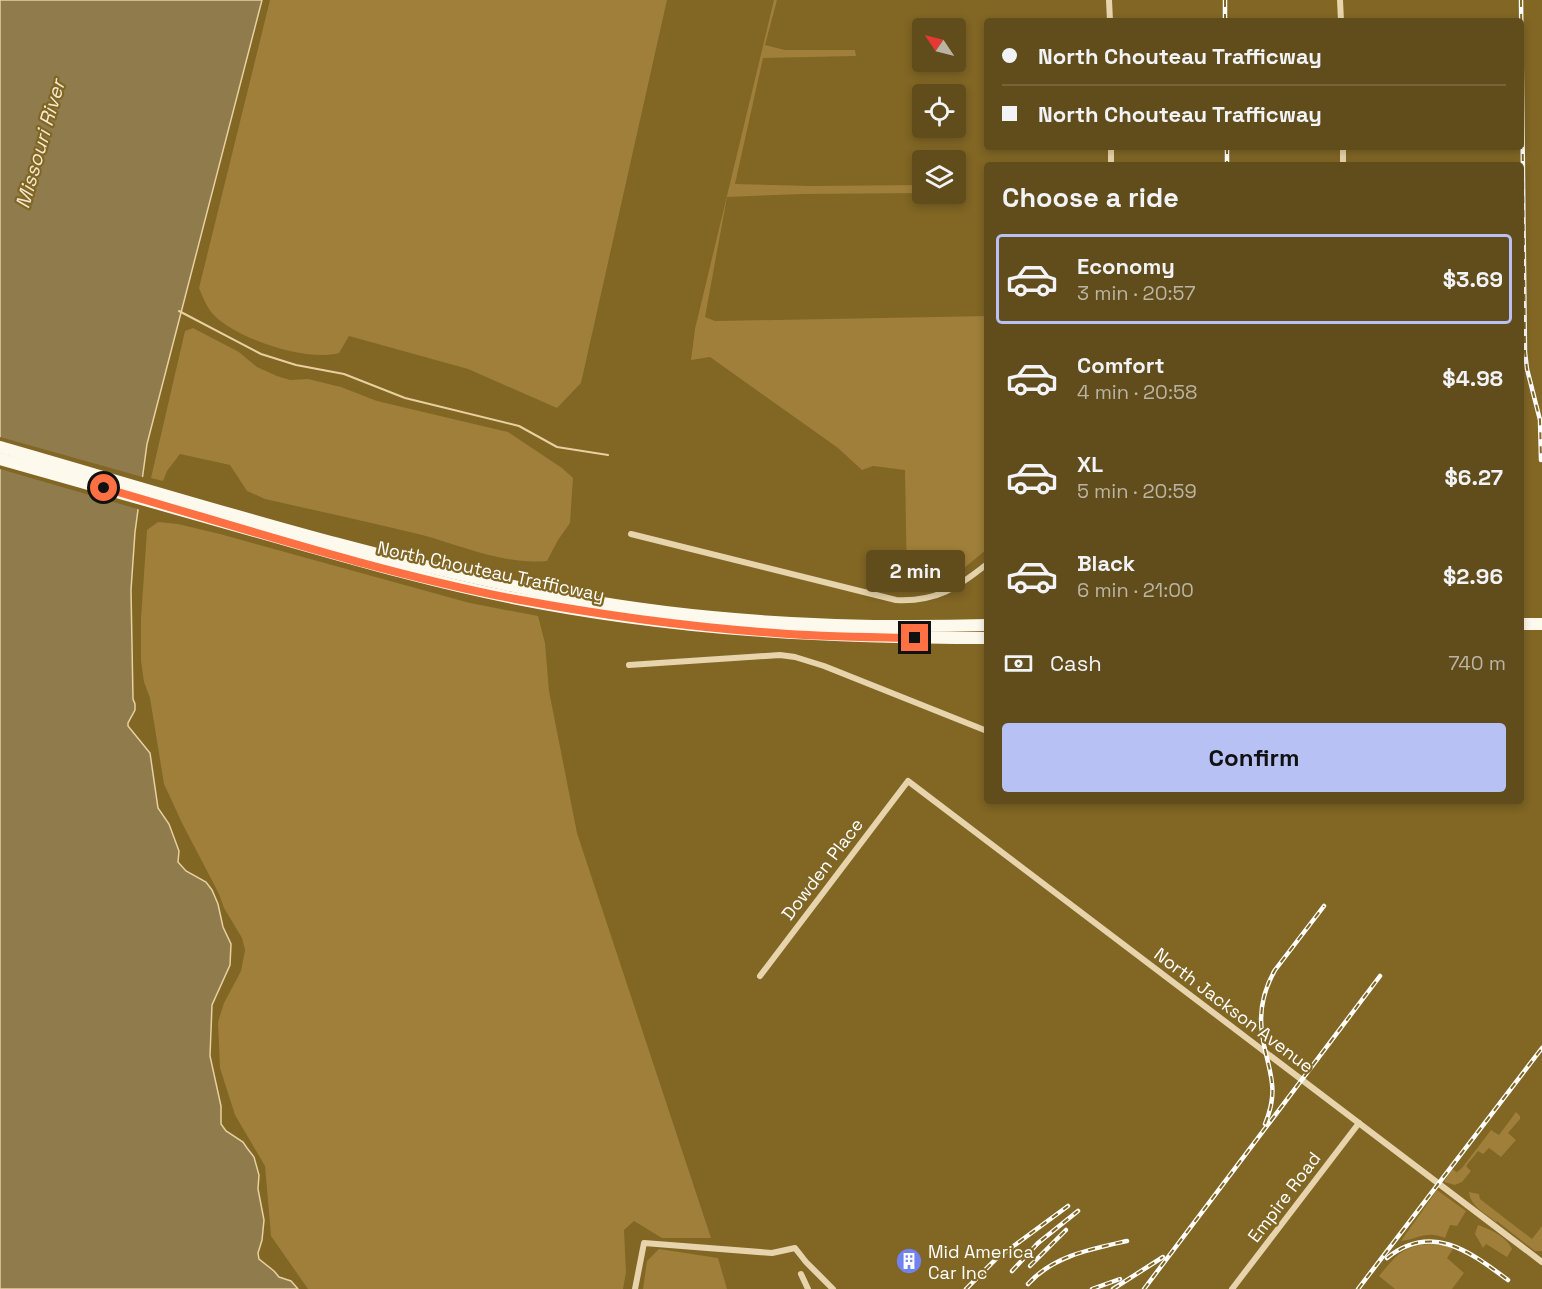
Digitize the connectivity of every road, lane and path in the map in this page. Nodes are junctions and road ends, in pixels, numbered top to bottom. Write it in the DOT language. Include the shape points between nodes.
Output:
graph roads {
  1 [pos="1109,0"];
  2 [pos="1340,0"];
  3 [pos="1110,18"];
  4 [pos="1341,18"];
  5 [pos="0,447"];
  6 [pos="0,459"];
  7 [pos="631,534"];
  8 [pos="984,567"];
  9 [pos="656,616"];
  10 [pos="1524,624"];
  11 [pos="1542,624"];
  12 [pos="984,625"];
  13 [pos="984,638"];
  14 [pos="628,665"];
  15 [pos="984,730"];
  16 [pos="908,781"];
  17 [pos="760,976"];
  18 [pos="1359,1123"];
  19 [pos="1542,1262"];
  20 [pos="801,1274"];
  21 [pos="635,1289"];
  22 [pos="808,1289"];
  23 [pos="833,1289"];
  24 [pos="1232,1289"];
  1 -- 3 [label="street"];
  2 -- 4 [label="street"];
  5 -- 9 [label="main road, North Chouteau Trafficway" via="438,570"];
  6 -- 9 [label="main road, North Chouteau Trafficway" via="438,582 513,598"];
  7 -- 8 [label="street" via="896,600 920,600 942,594"];
  9 -- 12 [label="main road, North Chouteau Trafficway" via="795,624"];
  9 -- 13 [label="main road, North Chouteau Trafficway" via="776,633"];
  10 -- 11 [label="main road"];
  14 -- 15 [label="street" via="795,657"];
  16 -- 17 [label="street, Dowden Place"];
  16 -- 18 [label="street, North Jackson Avenue"];
  18 -- 19 [label="street, North Jackson Avenue"];
  18 -- 24 [label="street, Empire Road"];
  20 -- 22 [label="street"];
  21 -- 23 [label="street" via="644,1243 772,1254 795,1248"];
}
